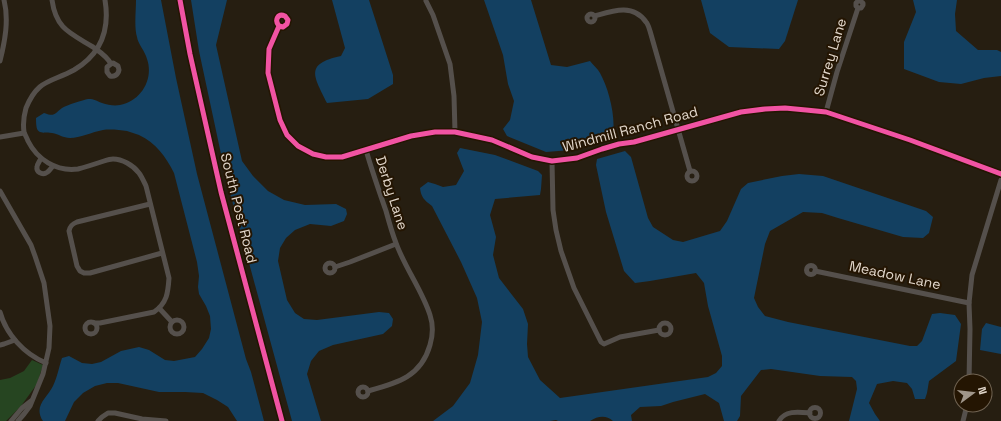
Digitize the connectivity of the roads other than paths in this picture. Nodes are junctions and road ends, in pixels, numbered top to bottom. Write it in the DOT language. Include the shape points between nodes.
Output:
graph roads {
  1 [pos="4,0"];
  2 [pos="52,0"];
  3 [pos="105,0"];
  4 [pos="180,0"];
  5 [pos="420,0"];
  6 [pos="426,0"];
  7 [pos="858,8"];
  8 [pos="595,16"];
  9 [pos="279,26"];
  10 [pos="2,49"];
  11 [pos="96,50"];
  12 [pos="0,61"];
  13 [pos="111,64"];
  14 [pos="826,112"];
  15 [pos="678,130"];
  16 [pos="455,132"];
  17 [pos="24,133"];
  18 [pos="0,137"];
  19 [pos="366,150"];
  20 [pos="41,158"];
  21 [pos="552,161"];
  22 [pos="52,166"];
  23 [pos="690,172"];
  24 [pos="1001,174"];
  25 [pos="1001,180"];
  26 [pos="0,191"];
  27 [pos="150,204"];
  28 [pos="396,244"];
  29 [pos="162,253"];
  30 [pos="335,267"];
  31 [pos="815,271"];
  32 [pos="970,303"];
  33 [pos="160,308"];
  34 [pos="0,314"];
  35 [pos="172,322"];
  36 [pos="94,323"];
  37 [pos="659,330"];
  38 [pos="15,340"];
  39 [pos="0,345"];
  40 [pos="46,363"];
  41 [pos="969,373"];
  42 [pos="368,391"];
  43 [pos="32,400"];
  44 [pos="810,413"];
  45 [pos="11,421"];
  46 [pos="18,421"];
  47 [pos="98,421"];
  48 [pos="166,421"];
  49 [pos="282,421"];
  50 [pos="779,421"];
  1 -- 10 [label="street" via="6,39"];
  2 -- 11 [label="street" via="56,15 66,31"];
  3 -- 11 [label="street" via="106,26"];
  4 -- 49 [label="street, South Post Road" via="221,192"];
  5 -- 6 [label="street"];
  6 -- 16 [label="street" via="450,64"];
  7 -- 14 [label="street, Surrey Lane"];
  8 -- 15 [label="street" via="613,10 623,10 638,14 646,22"];
  9 -- 19 [label="street, Windmill Ranch Road" via="269,49 268,73 280,120 287,135 298,146 326,157 342,158"];
  10 -- 12 [label="street"];
  11 -- 13 [label="street" via="108,58"];
  11 -- 17 [label="street" via="86,62 47,82 33,94 25,113"];
  14 -- 15 [label="street, Windmill Ranch Road" via="765,109 741,112"];
  14 -- 24 [label="street, Windmill Ranch Road"];
  15 -- 21 [label="street, Windmill Ranch Road" via="619,144 577,158"];
  15 -- 23 [label="street"];
  16 -- 19 [label="street, Windmill Ranch Road" via="411,136"];
  16 -- 21 [label="street, Windmill Ranch Road" via="492,140 532,157"];
  17 -- 18 [label="street"];
  17 -- 20 [label="street"];
  19 -- 28 [label="street, Derby Lane"];
  20 -- 22 [label="street"];
  20 -- 22 [label="street" via="37,166 38,172 45,174"];
  21 -- 37 [label="street" via="553,210 561,251 574,288 601,342 604,344 630,334"];
  22 -- 27 [label="street" via="76,169 112,159 122,161 139,173 146,186"];
  25 -- 32 [label="street" via="972,275"];
  26 -- 40 [label="street" via="31,245 40,268 50,326"];
  27 -- 29 [label="street"];
  27 -- 29 [label="street" via="77,222 68,231 77,266 84,273"];
  28 -- 30 [label="street, Derby Lane"];
  28 -- 42 [label="street, Derby Lane" via="430,315 433,328 431,341 427,355 412,373 399,382"];
  29 -- 33 [label="street" via="169,278 168,294"];
  31 -- 32 [label="street, Meadow Lane"];
  32 -- 41 [label="street"];
  33 -- 35 [label="street"];
  33 -- 36 [label="street" via="146,314"];
  34 -- 38 [label="street"];
  38 -- 39 [label="street"];
  38 -- 40 [label="street" via="33,357"];
  40 -- 43 [label="street"];
  43 -- 45 [label="street"];
  43 -- 46 [label="street"];
  44 -- 50 [label="street" via="787,414"];
  47 -- 48 [label="street" via="114,413"];
}
